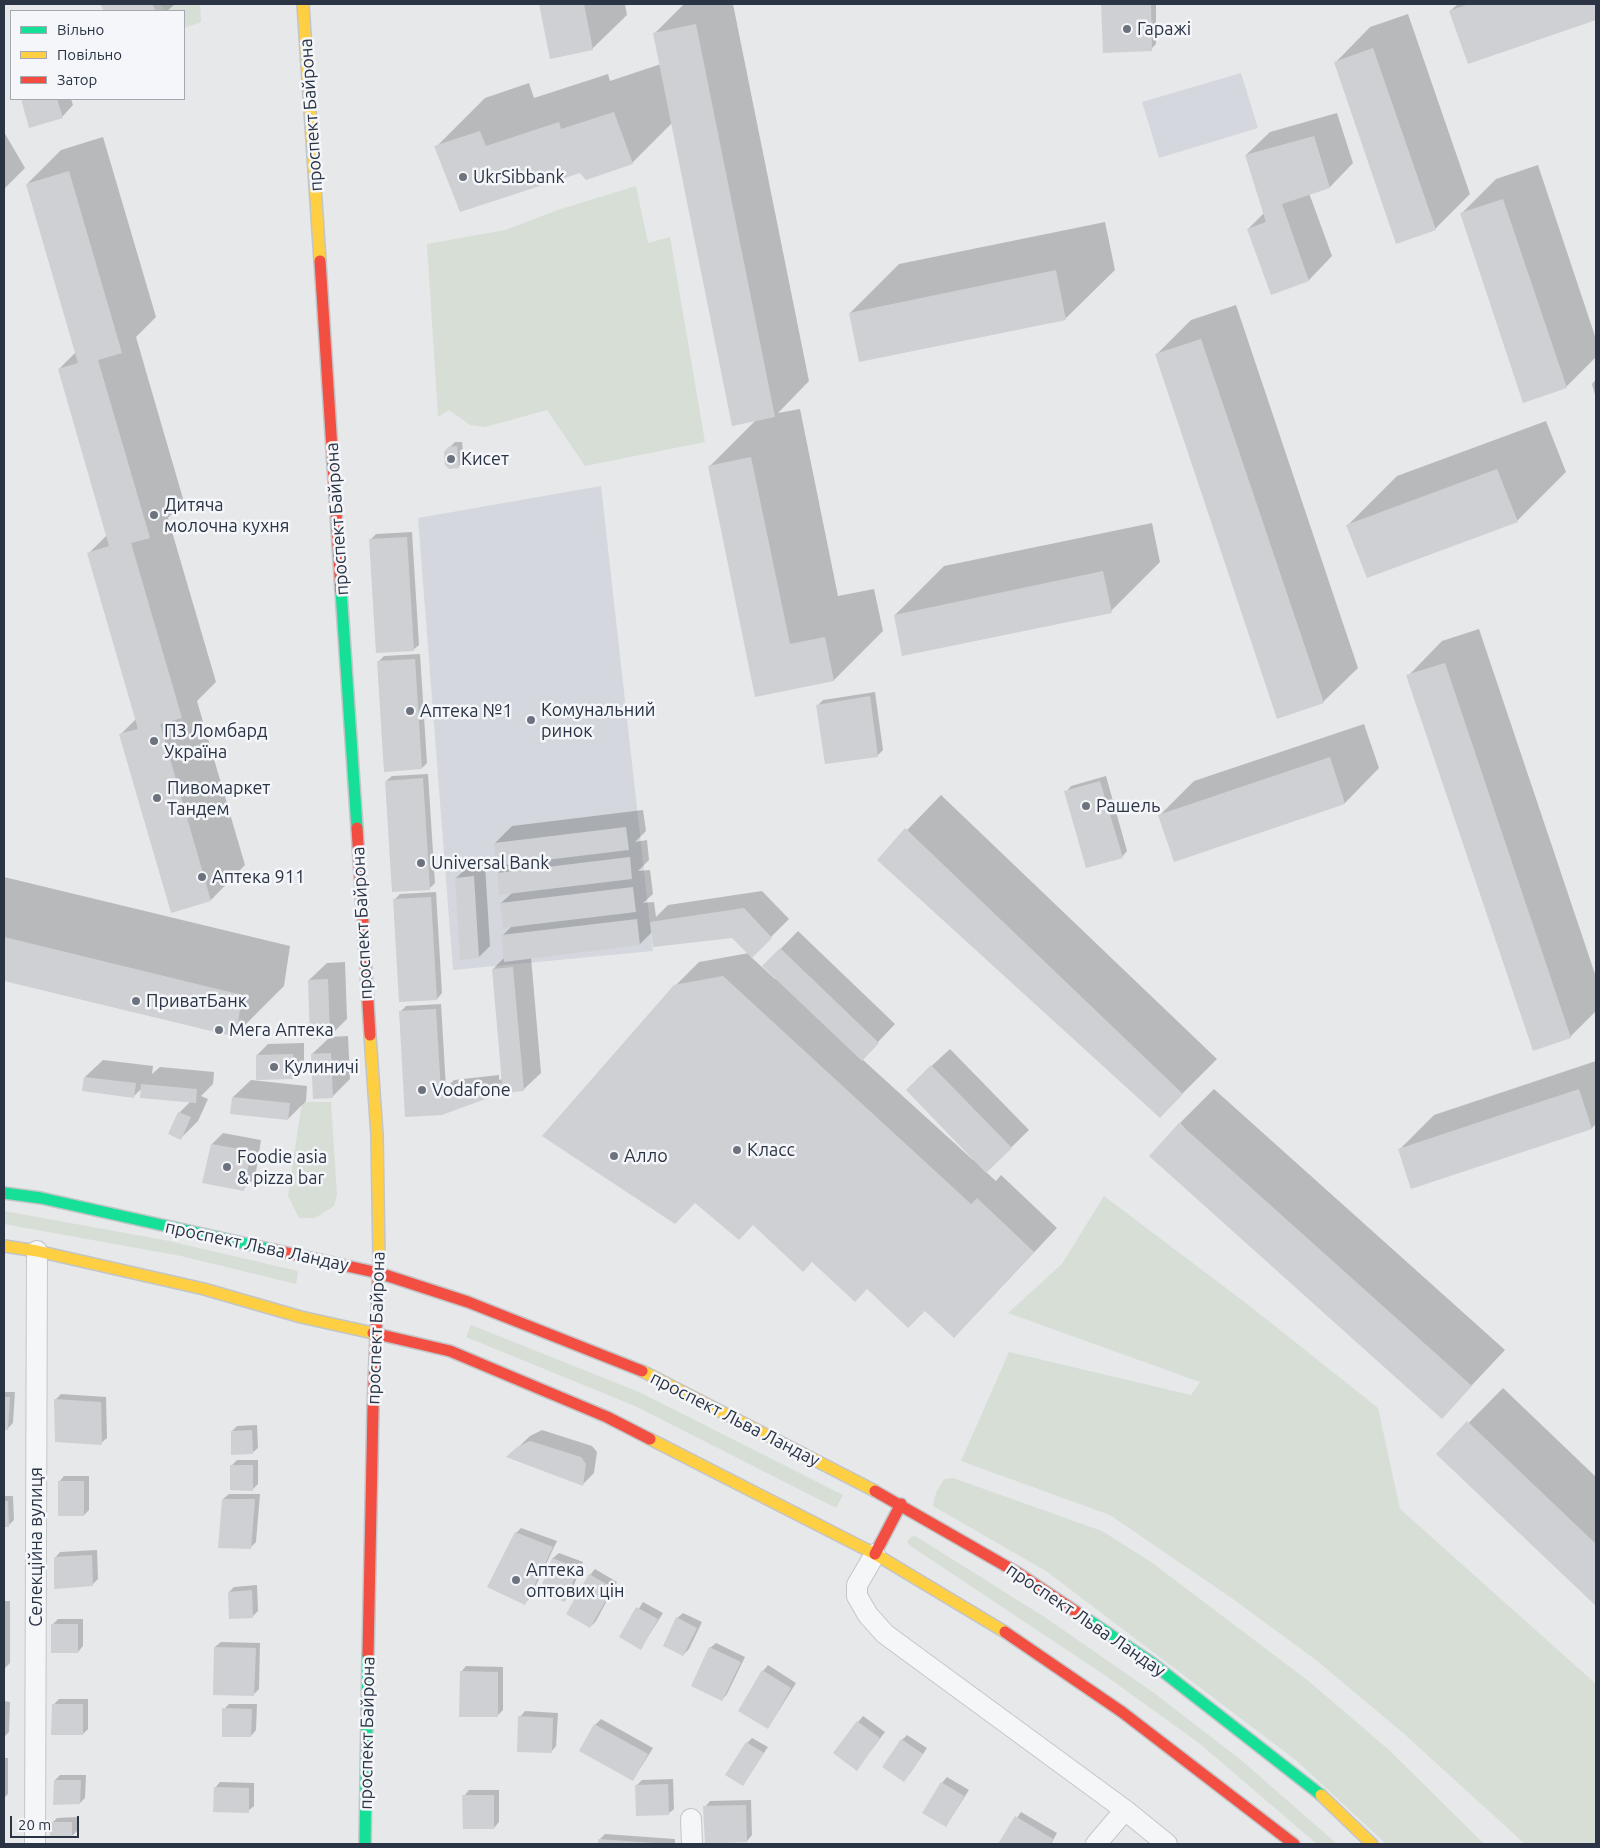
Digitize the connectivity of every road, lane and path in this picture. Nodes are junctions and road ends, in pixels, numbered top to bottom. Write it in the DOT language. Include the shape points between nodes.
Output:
graph roads {
  1 [pos="304,4"];
  2 [pos="4,1193"];
  3 [pos="4,1246"];
  4 [pos="37,1251"];
  5 [pos="379,1273"];
  6 [pos="376,1334"];
  7 [pos="901,1504"];
  8 [pos="875,1554"];
  9 [pos="1125,1810"];
  10 [pos="691,1819"];
  11 [pos="35,1844"];
  12 [pos="365,1844"];
  13 [pos="692,1844"];
  14 [pos="1096,1844"];
  15 [pos="1167,1844"];
  16 [pos="1294,1844"];
  17 [pos="1372,1844"];
  1 -- 5 [label="main road, проспект Байрона" via="377,1135"];
  2 -- 5 [label="main road, проспект Льва Ландау" via="50,1200"];
  3 -- 4 [label="main road"];
  4 -- 6 [label="main road" via="204,1288 301,1317"];
  4 -- 11 [label="street, Селекційна вулиця"];
  5 -- 6 [label="main road, проспект Байрона"];
  5 -- 7 [label="main road, проспект Льва Ландау" via="468,1302 626,1363"];
  6 -- 8 [label="main road" via="450,1351 607,1416"];
  6 -- 12 [label="main road, проспект Байрона"];
  7 -- 8 [label="main road"];
  7 -- 17 [label="main road, проспект Льва Ландау" via="1018,1573 1152,1663 1323,1797"];
  8 -- 9 [label="street" via="857,1585 857,1596 885,1634"];
  8 -- 16 [label="main road" via="996,1625 1122,1712"];
  9 -- 14 [label="street"];
  9 -- 15 [label="street"];
  10 -- 13 [label="street"];
}
